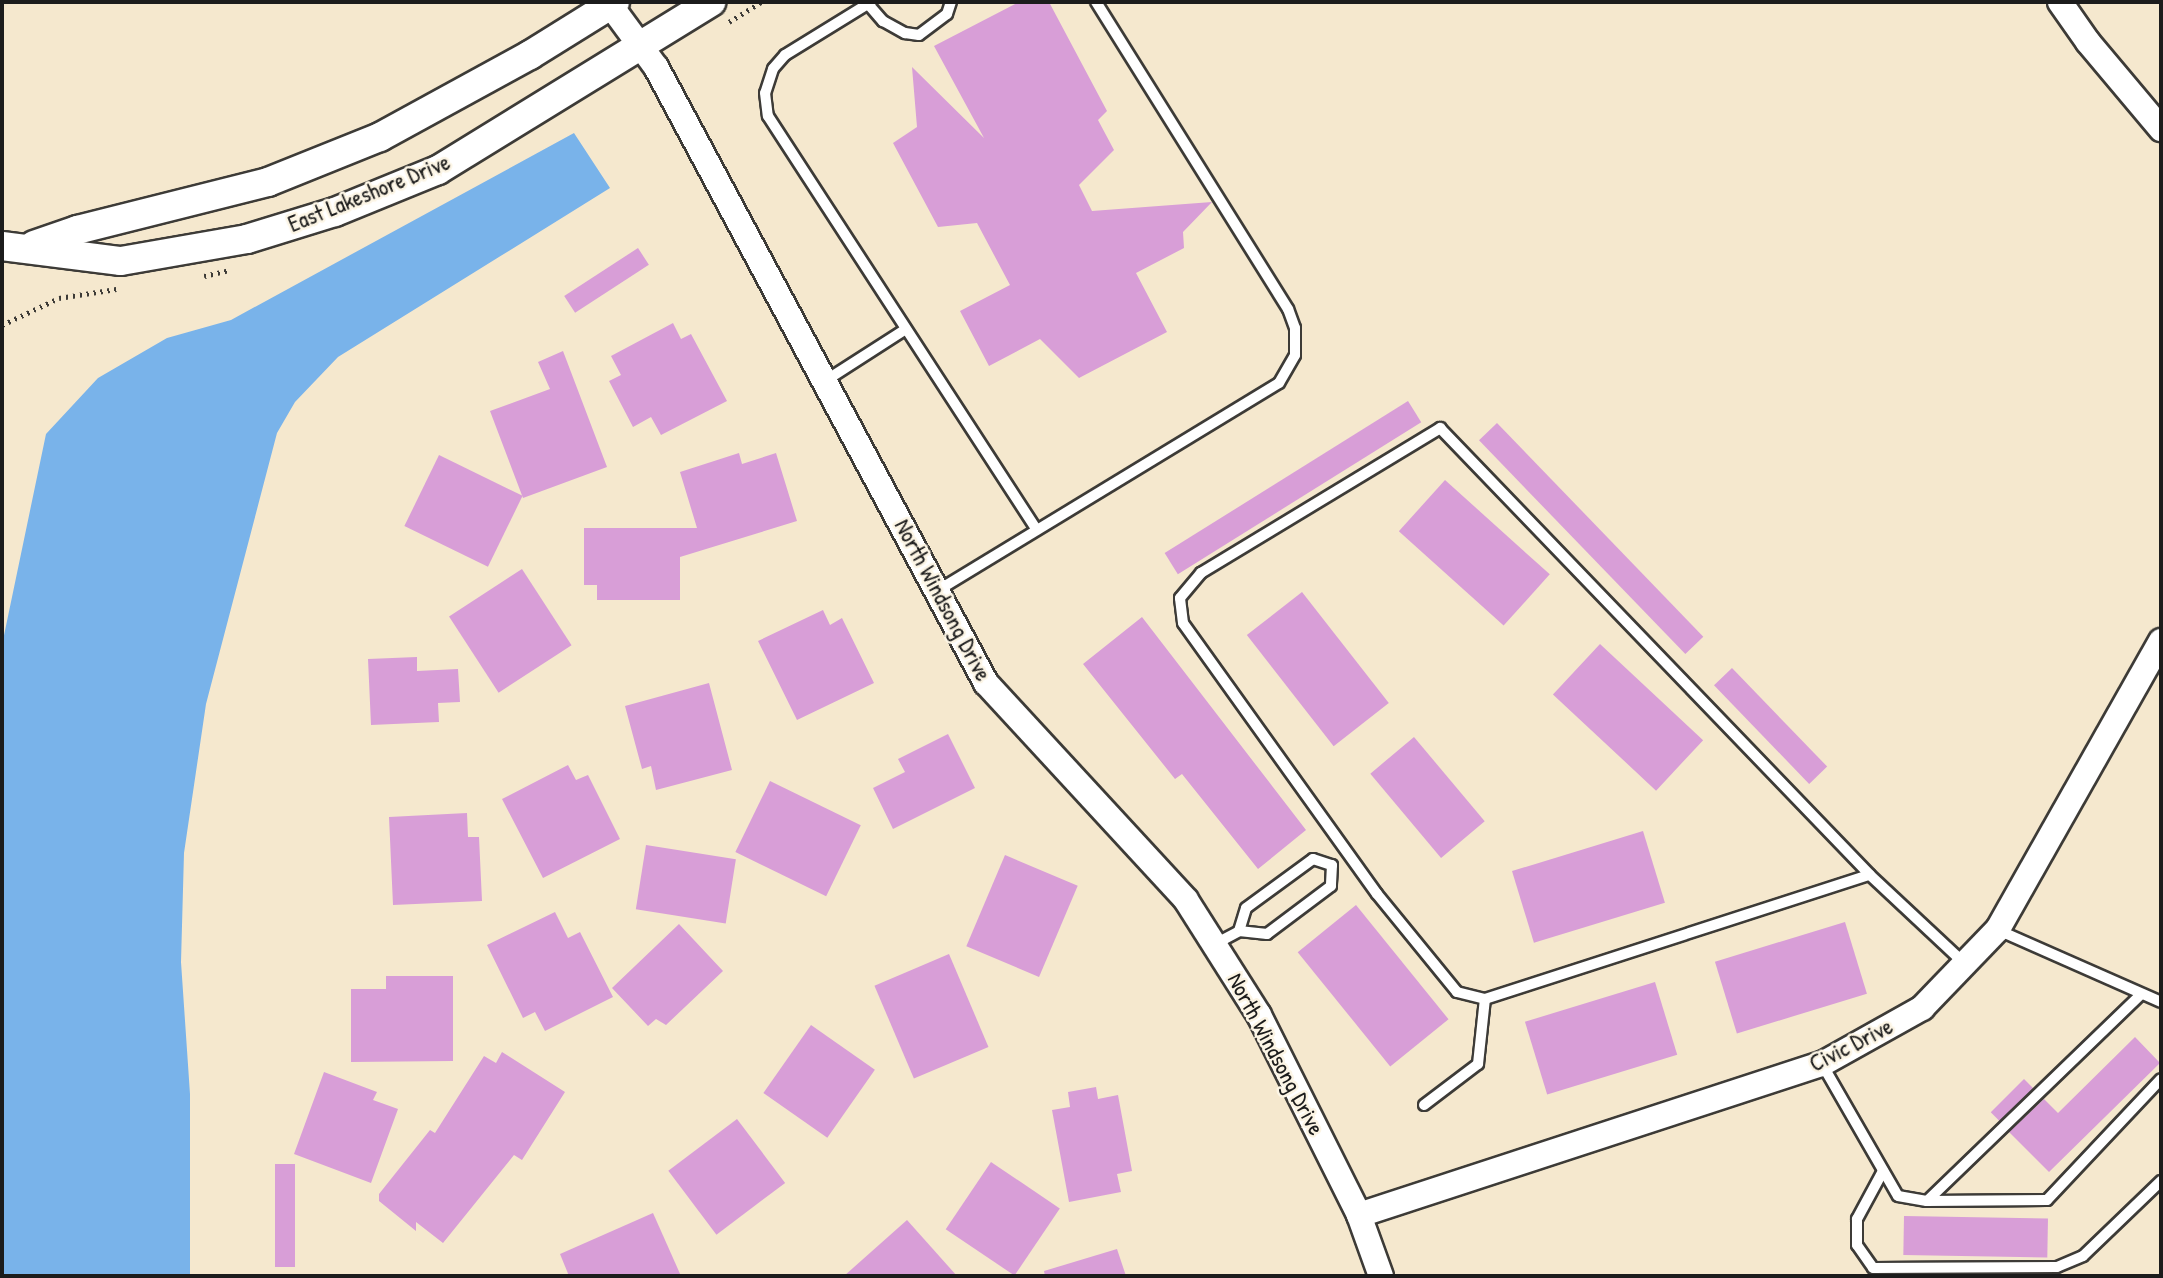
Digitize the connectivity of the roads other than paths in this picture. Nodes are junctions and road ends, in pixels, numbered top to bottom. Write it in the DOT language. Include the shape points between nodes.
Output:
graph roads {
  1 [pos="951,2"];
  2 [pos="1096,2"];
  3 [pos="2060,2"];
  4 [pos="611,3"];
  5 [pos="869,3"];
  6 [pos="717,14"];
  7 [pos="642,45"];
  8 [pos="2161,129"];
  9 [pos="15,246"];
  10 [pos="906,329"];
  11 [pos="825,381"];
  12 [pos="1036,529"];
  13 [pos="936,591"];
  14 [pos="2161,641"];
  15 [pos="1348,852"];
  16 [pos="1332,865"];
  17 [pos="1870,875"];
  18 [pos="1998,929"];
  19 [pos="1239,931"];
  20 [pos="1214,944"];
  21 [pos="1965,964"];
  22 [pos="2141,994"];
  23 [pos="1485,999"];
  24 [pos="2161,1002"];
  25 [pos="1822,1063"];
  26 [pos="2161,1079"];
  27 [pos="1424,1105"];
  28 [pos="1883,1171"];
  29 [pos="2161,1181"];
  30 [pos="1927,1201"];
  31 [pos="1359,1214"];
  32 [pos="1872,1272"];
  33 [pos="1381,1276"];
  1 -- 5 [label="lane" via="947,14 919,35 883,22"];
  2 -- 12 [label="lane" via="1288,309 1295,328 1295,355 1279,383"];
  3 -- 8 [label="street"];
  4 -- 7 [label="street, North Windsong Drive"];
  4 -- 9 [label="main road, East Lakeshore Drive" via="530,55 380,137 268,182"];
  5 -- 10 [label="lane" via="785,55 772,69 765,93 768,117"];
  6 -- 7 [label="main road, East Lakeshore Drive"];
  7 -- 9 [label="main road, East Lakeshore Drive" via="438,170 335,212 247,239 121,261"];
  7 -- 11 [label="street, North Windsong Drive"];
  10 -- 11 [label="lane"];
  10 -- 12 [label="lane"];
  11 -- 13 [label="street, North Windsong Drive"];
  12 -- 13 [label="lane"];
  13 -- 20 [label="street, North Windsong Drive" via="986,683 1186,900"];
  14 -- 18 [label="street, Civic Drive"];
  15 -- 16 [label="lane"];
  15 -- 17 [label="lane" via="1183,623 1180,598 1201,573 1440,428"];
  15 -- 23 [label="lane" via="1457,992"];
  16 -- 19 [label="lane" via="1313,859 1246,908"];
  16 -- 19 [label="lane" via="1331,886 1268,934"];
  17 -- 21 [label="lane"];
  17 -- 23 [label="lane"];
  18 -- 21 [label="street, Civic Drive"];
  18 -- 22 [label="lane"];
  19 -- 20 [label="lane"];
  20 -- 31 [label="street, North Windsong Drive" via="1259,1015"];
  21 -- 25 [label="street, Civic Drive" via="1922,1008"];
  22 -- 24 [label="lane"];
  22 -- 30 [label="lane"];
  23 -- 27 [label="lane" via="1478,1064"];
  25 -- 28 [label="lane"];
  25 -- 31 [label="street, Civic Drive"];
  26 -- 30 [label="lane" via="2047,1200"];
  28 -- 30 [label="lane" via="1898,1196"];
  28 -- 32 [label="lane" via="1857,1219 1857,1245"];
  29 -- 32 [label="lane" via="2083,1256 2057,1267"];
  31 -- 33 [label="street, North Windsong Drive"];
}
